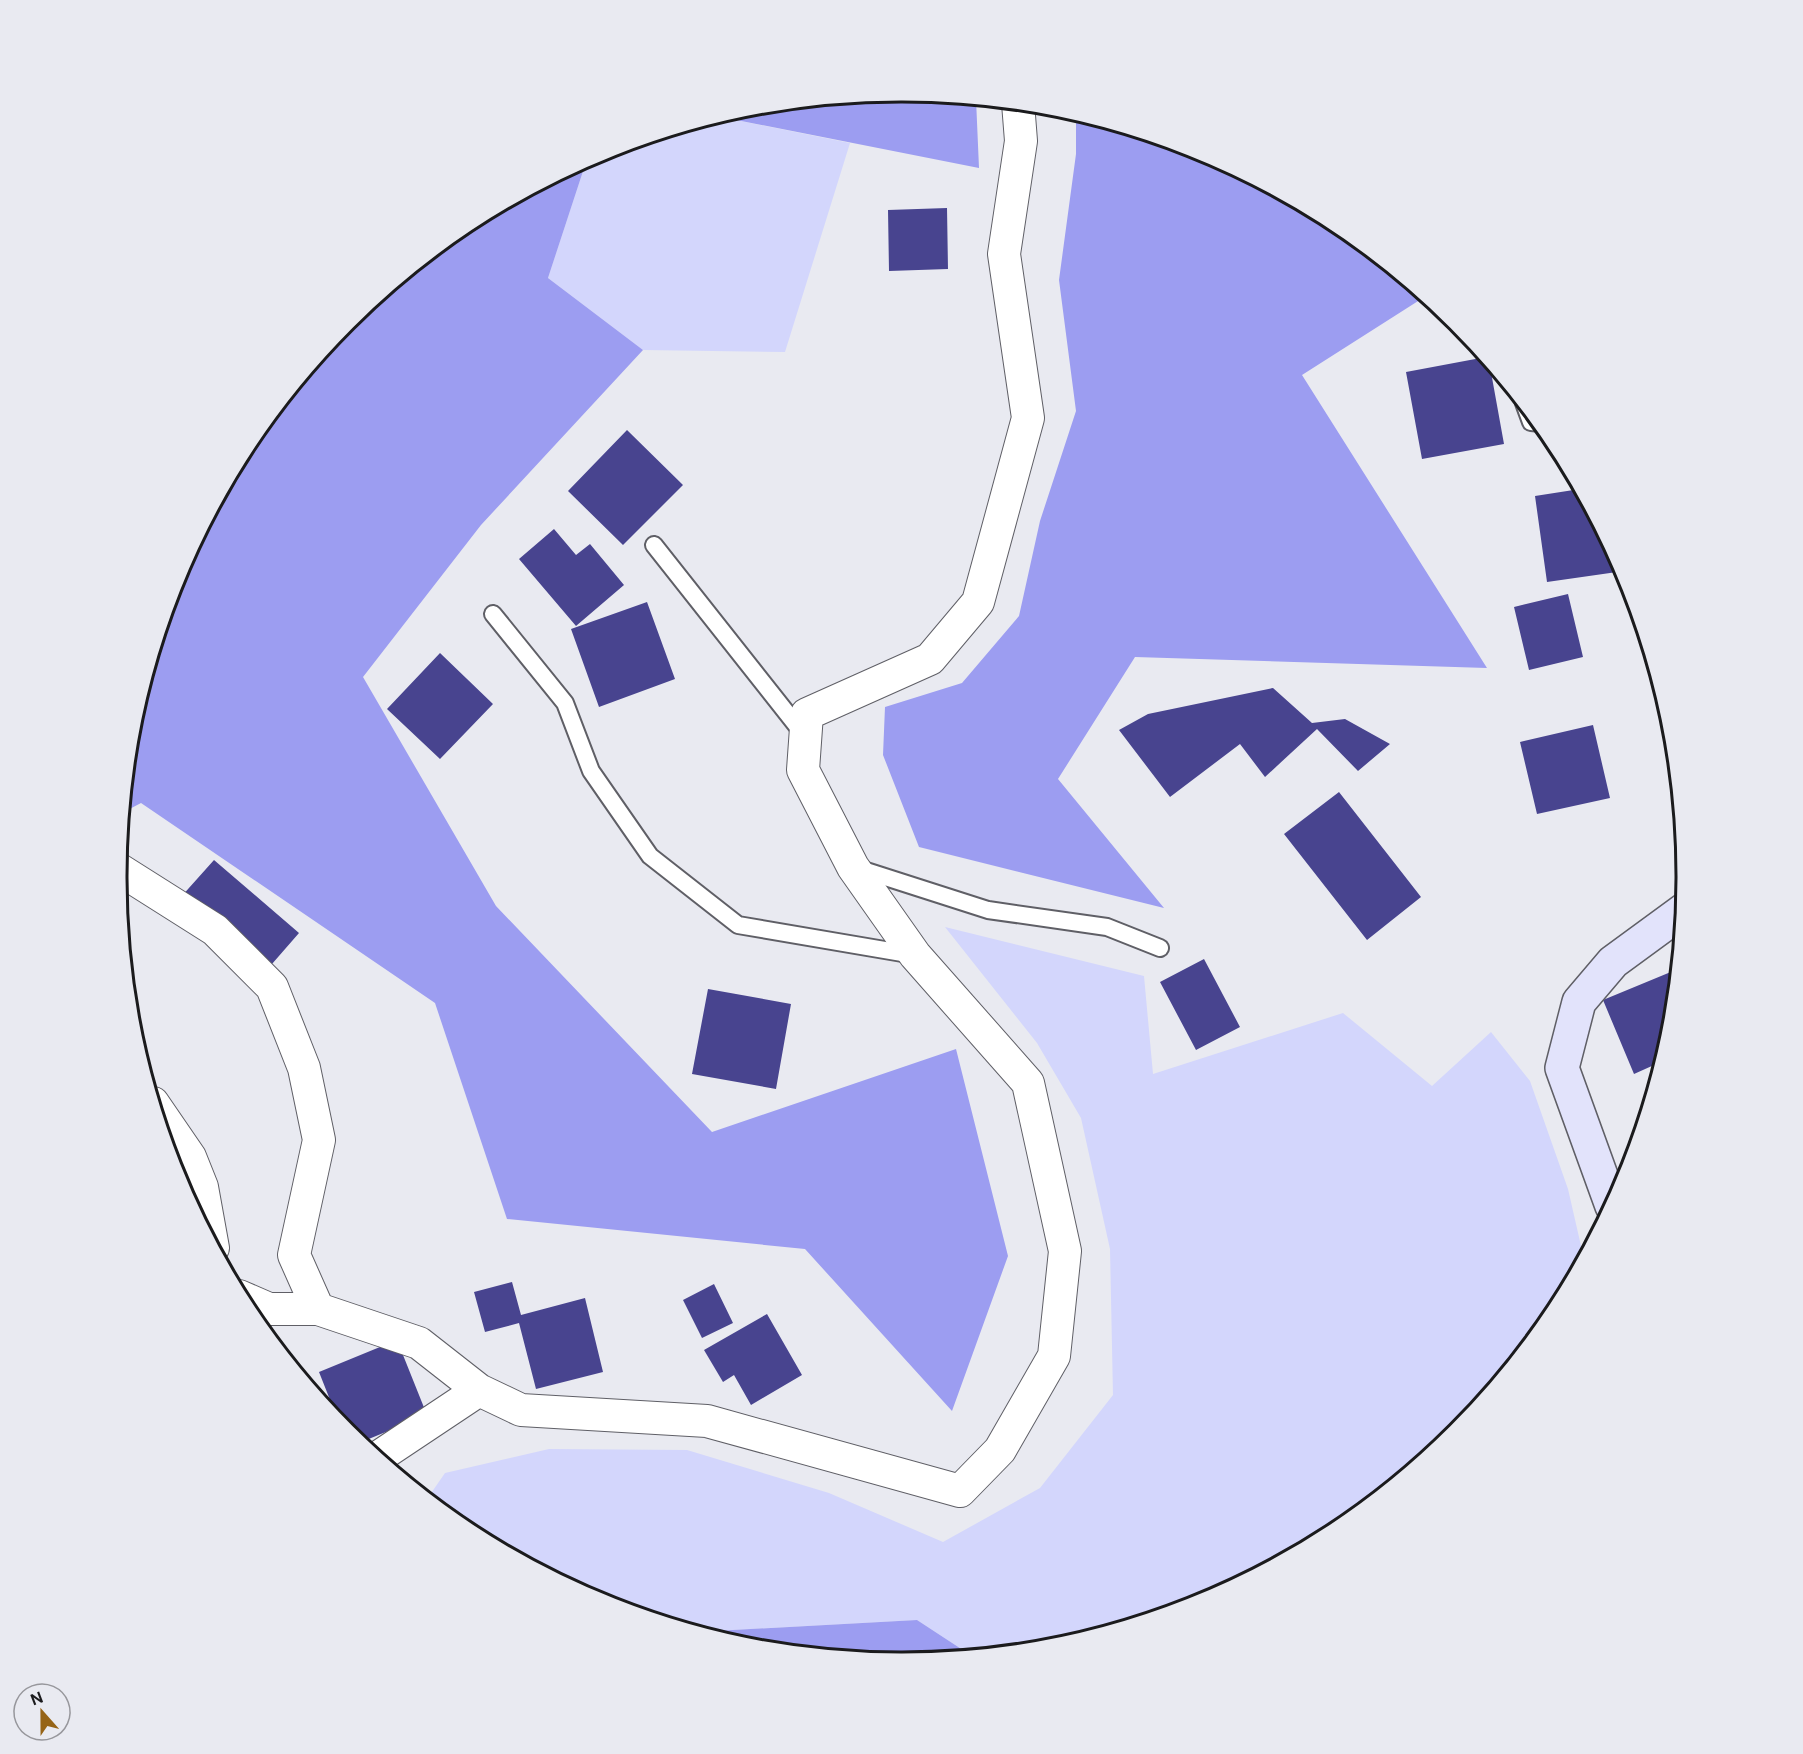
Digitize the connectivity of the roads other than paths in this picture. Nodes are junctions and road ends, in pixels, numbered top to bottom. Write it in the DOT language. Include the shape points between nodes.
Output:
graph roads {
  1 [pos="1019,112"];
  2 [pos="654,545"];
  3 [pos="493,614"];
  4 [pos="805,737"];
  5 [pos="853,867"];
  6 [pos="126,874"];
  7 [pos="1675,916"];
  8 [pos="1160,948"];
  9 [pos="915,955"];
  10 [pos="167,1124"];
  11 [pos="1608,1195"];
  12 [pos="209,1225"];
  13 [pos="253,1302"];
  14 [pos="318,1309"];
  15 [pos="479,1390"];
  16 [pos="384,1453"];
  1 -- 4 [label="street" via="1021,141 1004,254 1028,418 978,602 930,659 807,714"];
  2 -- 4 [label="lane"];
  3 -- 9 [label="lane" via="565,703 591,771 650,856 738,926"];
  4 -- 5 [label="street" via="803,770"];
  5 -- 8 [label="lane" via="988,910 1107,927"];
  5 -- 9 [label="street"];
  6 -- 14 [label="street" via="215,930 272,987 304,1068 319,1140 294,1255"];
  7 -- 11 [label="street" via="1613,962 1579,1002 1562,1068"];
  9 -- 15 [label="street" via="1028,1083 1065,1251 1054,1356 1000,1450 960,1491 707,1421 521,1410"];
  10 -- 12 [label="street" via="190,1157 202,1187"];
  13 -- 14 [label="street" via="269,1309"];
  14 -- 15 [label="street" via="419,1343"];
  15 -- 16 [label="street"];
}
